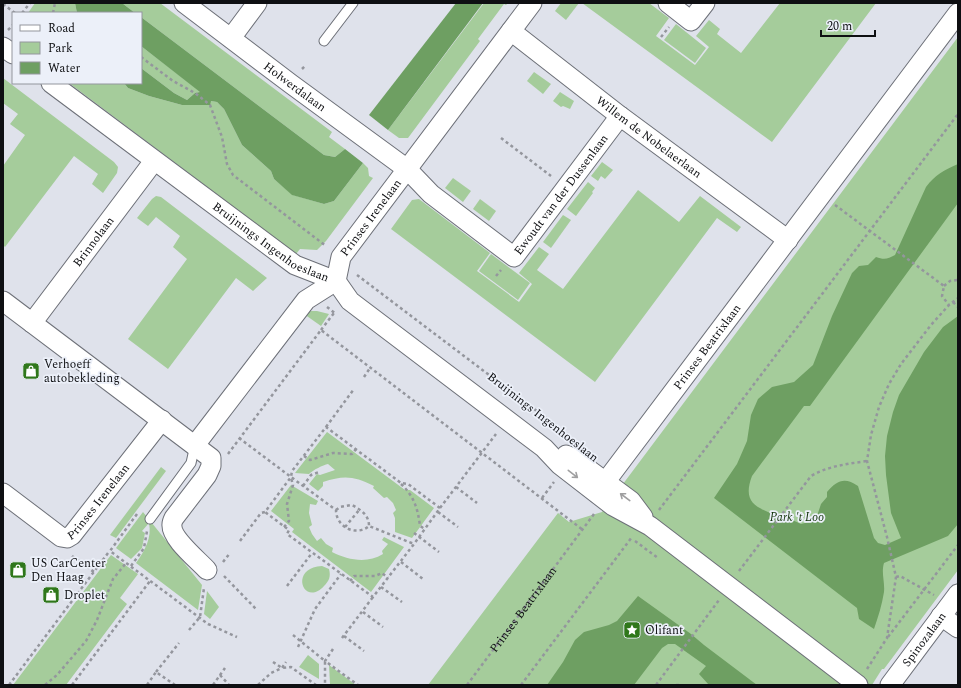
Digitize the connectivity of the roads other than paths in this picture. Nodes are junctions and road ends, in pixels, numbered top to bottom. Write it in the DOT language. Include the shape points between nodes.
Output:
graph roads {
  1 [pos="184,3"];
  2 [pos="257,3"];
  3 [pos="353,3"];
  4 [pos="532,3"];
  5 [pos="668,3"];
  6 [pos="705,3"];
  7 [pos="958,13"];
  8 [pos="511,31"];
  9 [pos="231,38"];
  10 [pos="324,40"];
  11 [pos="3,47"];
  12 [pos="12,53"];
  13 [pos="52,84"];
  14 [pos="620,116"];
  15 [pos="154,161"];
  16 [pos="406,169"];
  17 [pos="788,240"];
  18 [pos="336,281"];
  19 [pos="3,301"];
  20 [pos="32,323"];
  21 [pos="162,420"];
  22 [pos="195,445"];
  23 [pos="601,488"];
  24 [pos="3,493"];
  25 [pos="150,519"];
  26 [pos="207,570"];
  27 [pos="950,605"];
  28 [pos="958,628"];
  29 [pos="856,684"];
  30 [pos="890,685"];
  1 -- 9 [label="street, Holwerdalaan"];
  2 -- 9 [label="street"];
  3 -- 10 [label="lane"];
  4 -- 8 [label="street, Prinses Irenelaan"];
  5 -- 6 [label="street" via="691,21"];
  7 -- 17 [label="street, Prinses Beatrixlaan"];
  8 -- 14 [label="street, Willem de Nobelaerlaan"];
  8 -- 16 [label="street, Prinses Irenelaan"];
  9 -- 16 [label="street, Holwerdalaan"];
  11 -- 12 [label="street"];
  13 -- 15 [label="street, Bruijnings Ingenhoeslaan"];
  14 -- 16 [label="street, Ewoudt van der Dussenlaan" via="514,257 431,194"];
  14 -- 17 [label="street, Willem de Nobelaerlaan"];
  15 -- 18 [label="street, Bruijnings Ingenhoeslaan" via="295,265"];
  15 -- 20 [label="street, Brinnolaan"];
  16 -- 18 [label="street, Prinses Irenelaan" via="341,257"];
  17 -- 23 [label="street, Prinses Beatrixlaan"];
  18 -- 22 [label="street" via="306,300"];
  18 -- 23 [label="street, Bruijnings Ingenhoeslaan" via="350,301 544,448 571,457"];
  19 -- 20 [label="street"];
  20 -- 21 [label="street"];
  21 -- 22 [label="street"];
  21 -- 24 [label="street, Prinses Irenelaan" via="72,535 67,538 61,537"];
  22 -- 25 [label="lane" via="191,463"];
  22 -- 26 [label="street" via="211,458 211,466 174,518 172,525 178,541"];
  23 -- 29 [label="street, Bruijnings Ingenhoeslaan" via="631,501 650,526"];
  27 -- 28 [label="street"];
  27 -- 30 [label="street, Spinozalaan"];
}
